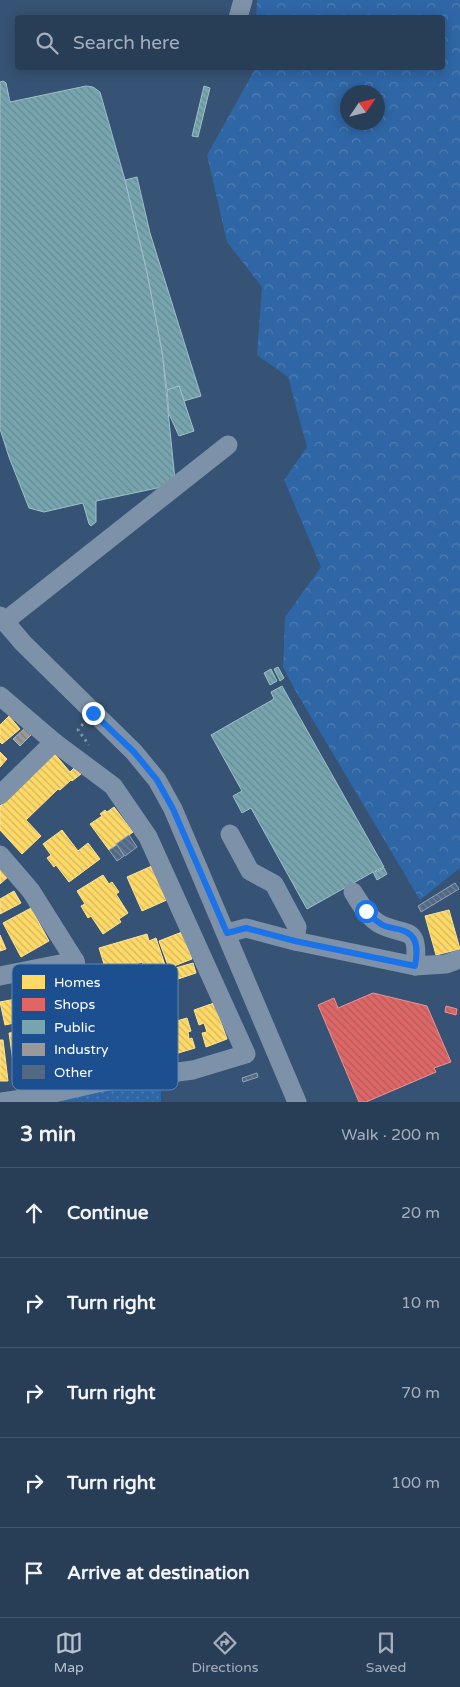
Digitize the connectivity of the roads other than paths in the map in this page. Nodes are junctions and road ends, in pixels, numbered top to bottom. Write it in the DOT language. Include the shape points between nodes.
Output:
graph roads {
  1 [pos="243,0"];
  2 [pos="239,15"];
  3 [pos="228,445"];
  4 [pos="2,619"];
  5 [pos="0,696"];
  6 [pos="54,742"];
  7 [pos="0,795"];
  8 [pos="230,834"];
  9 [pos="0,854"];
  10 [pos="353,892"];
  11 [pos="227,933"];
  12 [pos="295,941"];
  13 [pos="460,959"];
  14 [pos="75,961"];
  15 [pos="60,964"];
  16 [pos="76,964"];
  17 [pos="415,966"];
  18 [pos="178,1072"];
  19 [pos="71,1090"];
  20 [pos="37,1099"];
  21 [pos="2,1102"];
  22 [pos="297,1102"];
  1 -- 2 [label="street"];
  3 -- 4 [label="street"];
  4 -- 11 [label="street" via="134,752 157,780"];
  5 -- 6 [label="street"];
  6 -- 7 [label="street"];
  6 -- 18 [label="street" via="113,786 148,838 246,1054"];
  8 -- 12 [label="street" via="250,871 274,884 297,927"];
  9 -- 14 [label="street" via="31,891"];
  10 -- 17 [label="street" via="377,922 414,938 417,951"];
  11 -- 12 [label="street" via="246,928"];
  11 -- 22 [label="street"];
  12 -- 17 [label="street"];
  13 -- 17 [label="street" via="446,964"];
  14 -- 15 [label="street"];
  14 -- 16 [label="street"];
  19 -- 20 [label="street"];
  20 -- 21 [label="street"];
}
